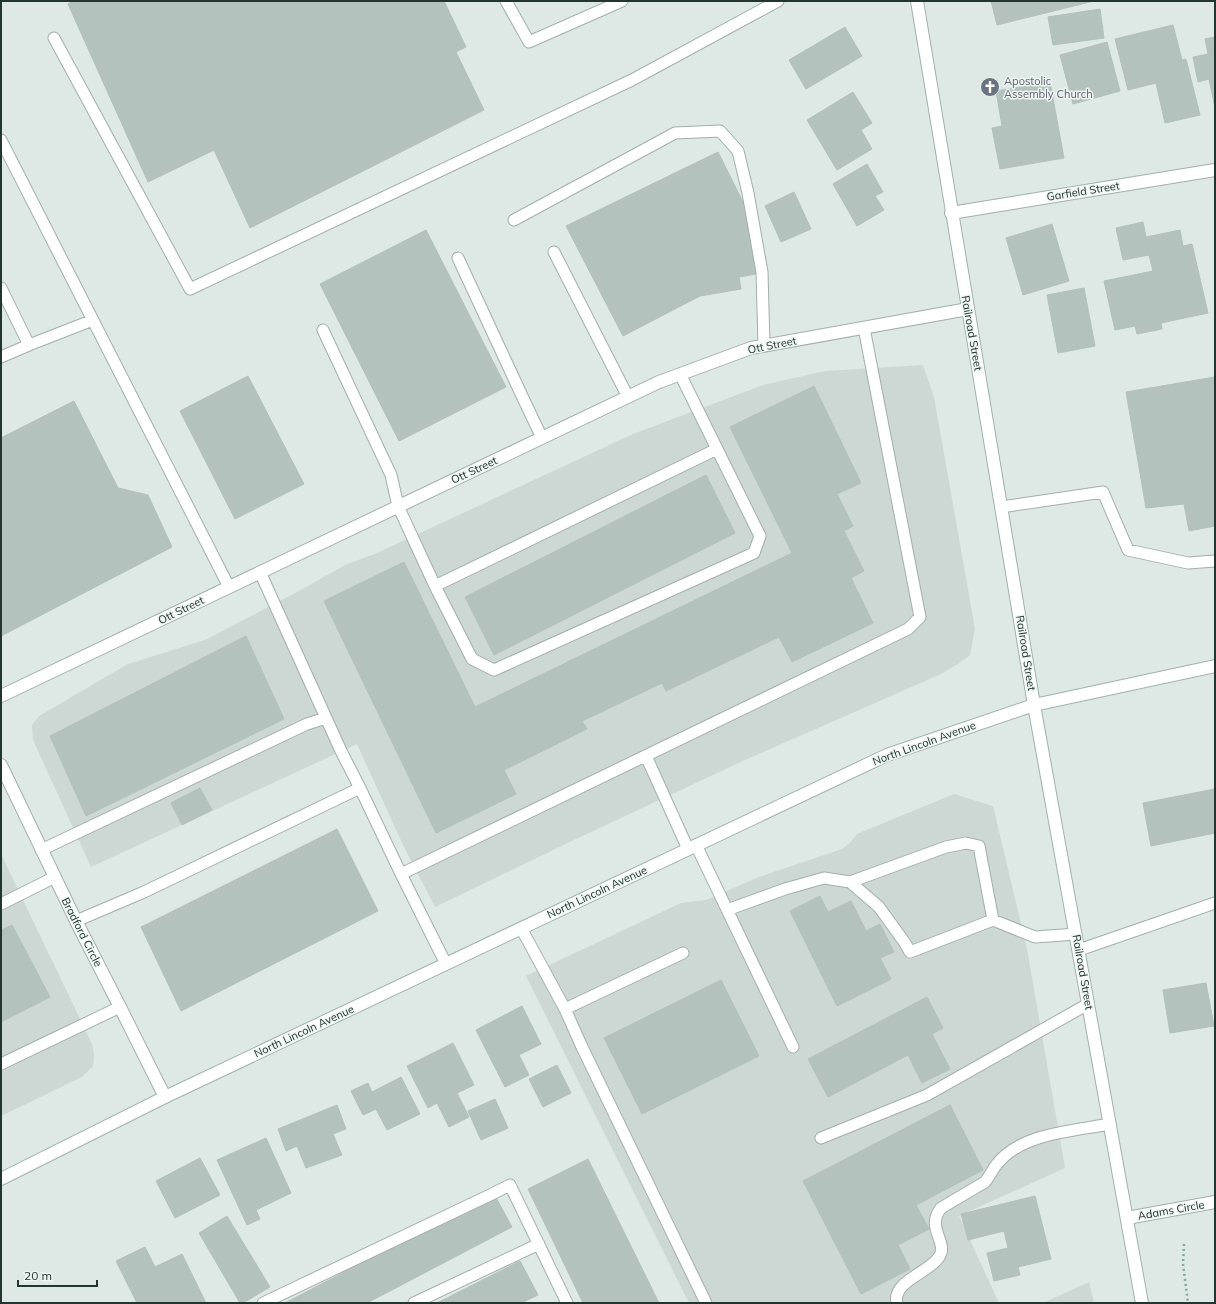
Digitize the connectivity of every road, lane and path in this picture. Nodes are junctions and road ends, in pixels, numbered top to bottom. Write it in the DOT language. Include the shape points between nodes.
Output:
graph roads {
  1 [pos="506,1"];
  2 [pos="622,1"];
  3 [pos="778,1"];
  4 [pos="917,1"];
  5 [pos="54,38"];
  6 [pos="1,140"];
  7 [pos="1215,170"];
  8 [pos="951,213"];
  9 [pos="514,220"];
  10 [pos="554,252"];
  11 [pos="458,258"];
  12 [pos="1,288"];
  13 [pos="968,310"];
  14 [pos="94,320"];
  15 [pos="864,328"];
  16 [pos="323,330"];
  17 [pos="29,345"];
  18 [pos="764,346"];
  19 [pos="1,358"];
  20 [pos="680,374"];
  21 [pos="628,397"];
  22 [pos="542,438"];
  23 [pos="717,449"];
  24 [pos="398,506"];
  25 [pos="1001,507"];
  26 [pos="1215,560"];
  27 [pos="260,572"];
  28 [pos="436,586"];
  29 [pos="229,587"];
  30 [pos="1215,666"];
  31 [pos="1,696"];
  32 [pos="1034,705"];
  33 [pos="326,718"];
  34 [pos="646,756"];
  35 [pos="1,765"];
  36 [pos="360,788"];
  37 [pos="692,847"];
  38 [pos="41,850"];
  39 [pos="401,874"];
  40 [pos="55,878"];
  41 [pos="850,882"];
  42 [pos="1215,903"];
  43 [pos="1,904"];
  44 [pos="727,910"];
  45 [pos="993,920"];
  46 [pos="76,922"];
  47 [pos="521,928"];
  48 [pos="1076,934"];
  49 [pos="1079,950"];
  50 [pos="683,953"];
  51 [pos="446,964"];
  52 [pos="1088,1004"];
  53 [pos="120,1006"];
  54 [pos="565,1009"];
  55 [pos="793,1047"];
  56 [pos="1,1064"];
  57 [pos="165,1097"];
  58 [pos="1110,1124"];
  59 [pos="821,1138"];
  60 [pos="1,1179"];
  61 [pos="1215,1202"];
  62 [pos="1127,1218"];
  63 [pos="539,1244"];
  64 [pos="1184,1244"];
  65 [pos="566,1302"];
  66 [pos="263,1303"];
  67 [pos="414,1303"];
  68 [pos="706,1303"];
  69 [pos="897,1303"];
  70 [pos="1142,1303"];
  71 [pos="1188,1303"];
  1 -- 2 [label="lane" via="529,42"];
  3 -- 5 [label="lane" via="632,80 190,289"];
  4 -- 8 [label="main road, Railroad Street"];
  6 -- 14 [label="lane"];
  7 -- 8 [label="main road, Garfield Street"];
  8 -- 13 [label="main road, Railroad Street"];
  9 -- 18 [label="lane" via="675,133 720,131 738,151 748,193 762,272"];
  10 -- 21 [label="lane"];
  11 -- 22 [label="lane"];
  12 -- 17 [label="lane"];
  13 -- 15 [label="main road, Ott Street"];
  13 -- 25 [label="main road, Railroad Street"];
  14 -- 17 [label="lane"];
  14 -- 29 [label="lane"];
  15 -- 18 [label="main road, Ott Street"];
  15 -- 34 [label="lane" via="920,617 908,629"];
  16 -- 24 [label="lane" via="391,475"];
  17 -- 19 [label="lane"];
  18 -- 20 [label="main road, Ott Street" via="751,348"];
  20 -- 21 [label="main road, Ott Street"];
  20 -- 23 [label="lane"];
  21 -- 22 [label="main road, Ott Street"];
  22 -- 24 [label="main road, Ott Street"];
  23 -- 28 [label="lane"];
  23 -- 28 [label="lane" via="760,536 754,553 494,670 472,659"];
  24 -- 27 [label="main road, Ott Street"];
  24 -- 28 [label="lane"];
  25 -- 26 [label="lane" via="1103,492 1128,550 1188,563"];
  25 -- 32 [label="main road, Railroad Street"];
  27 -- 29 [label="main road, Ott Street"];
  27 -- 33 [label="lane"];
  29 -- 31 [label="main road, Ott Street"];
  30 -- 32 [label="main road, North Lincoln Avenue"];
  32 -- 37 [label="main road, North Lincoln Avenue" via="887,754"];
  32 -- 48 [label="main road, Railroad Street"];
  33 -- 36 [label="lane"];
  33 -- 38 [label="lane"];
  34 -- 37 [label="lane"];
  34 -- 39 [label="lane"];
  35 -- 38 [label="main road, Bradford Circle"];
  36 -- 39 [label="lane"];
  36 -- 46 [label="lane"];
  37 -- 44 [label="lane"];
  37 -- 47 [label="main road, North Lincoln Avenue"];
  38 -- 40 [label="main road, Bradford Circle"];
  39 -- 51 [label="lane"];
  40 -- 43 [label="lane"];
  40 -- 46 [label="main road, Bradford Circle"];
  41 -- 44 [label="lane" via="824,878"];
  41 -- 45 [label="lane" via="879,908 910,952"];
  41 -- 45 [label="lane" via="946,847 966,843 978,846"];
  42 -- 49 [label="lane"];
  44 -- 55 [label="lane"];
  45 -- 48 [label="lane" via="1035,937"];
  46 -- 53 [label="main road, Bradford Circle"];
  47 -- 51 [label="main road, North Lincoln Avenue"];
  47 -- 54 [label="lane"];
  48 -- 49 [label="main road, Railroad Street"];
  49 -- 52 [label="main road, Railroad Street"];
  50 -- 54 [label="lane"];
  51 -- 57 [label="main road, North Lincoln Avenue"];
  52 -- 58 [label="main road, Railroad Street"];
  52 -- 59 [label="lane" via="927,1095"];
  53 -- 56 [label="lane"];
  53 -- 57 [label="main road, Bradford Circle"];
  54 -- 68 [label="lane"];
  57 -- 60 [label="main road, North Lincoln Avenue"];
  58 -- 62 [label="main road, Railroad Street"];
  58 -- 69 [label="lane" via="1037,1138 1024,1143 996,1164 985,1182 941,1208 934,1223 942,1246 940,1256 899,1289"];
  61 -- 62 [label="main road, Adams Circle"];
  62 -- 70 [label="main road, Railroad Street"];
  63 -- 65 [label="lane"];
  63 -- 66 [label="lane" via="510,1185"];
  63 -- 67 [label="lane"];
  64 -- 71 [label="path" via="1183,1264"];
}
